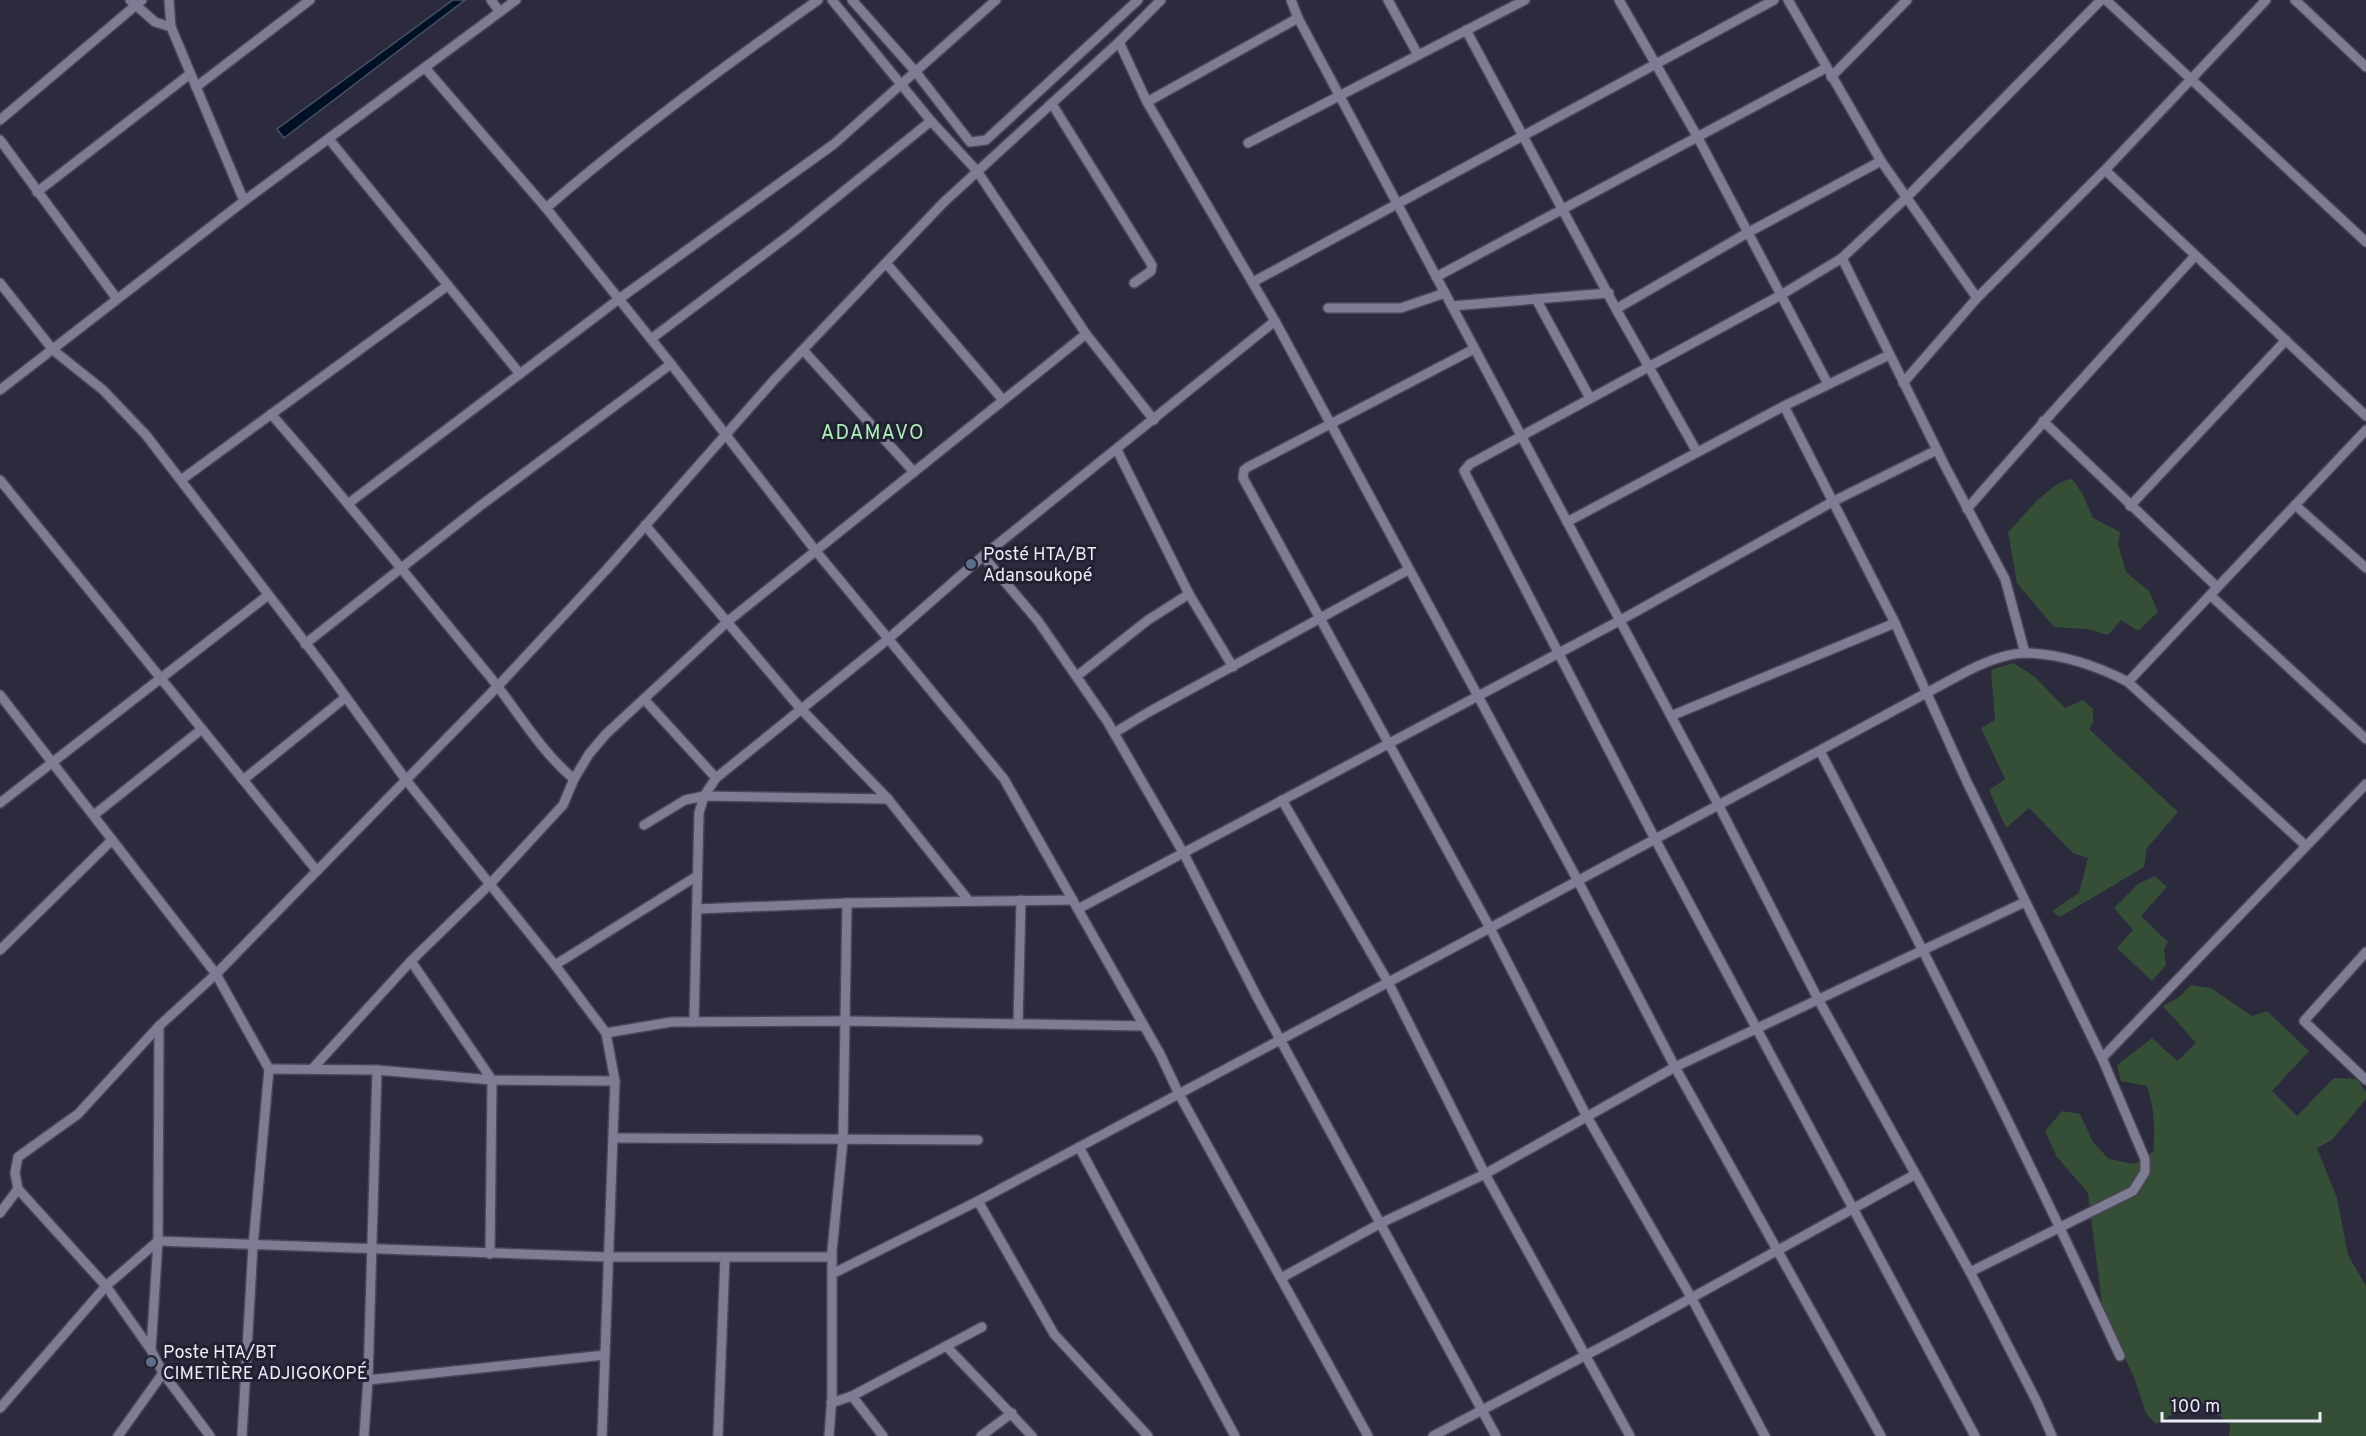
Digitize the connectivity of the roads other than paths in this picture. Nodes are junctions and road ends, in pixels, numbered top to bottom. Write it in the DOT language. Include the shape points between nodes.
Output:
graph roads {
  1 [pos="169,0"];
  2 [pos="291,0"];
  3 [pos="310,0"];
  4 [pos="491,0"];
  5 [pos="516,0"];
  6 [pos="818,0"];
  7 [pos="832,0"];
  8 [pos="852,0"];
  9 [pos="996,0"];
  10 [pos="1138,0"];
  11 [pos="1161,0"];
  12 [pos="1291,0"];
  13 [pos="1388,0"];
  14 [pos="1525,0"];
  15 [pos="1619,0"];
  16 [pos="1774,0"];
  17 [pos="1788,0"];
  18 [pos="1906,0"];
  19 [pos="2101,0"];
  20 [pos="2106,0"];
  21 [pos="2265,0"];
  22 [pos="2295,0"];
  23 [pos="136,2"];
  24 [pos="296,10"];
  25 [pos="500,12"];
  26 [pos="1298,18"];
  27 [pos="171,27"];
  28 [pos="1466,30"];
  29 [pos="1119,42"];
  30 [pos="1418,55"];
  31 [pos="1657,65"];
  32 [pos="2366,67"];
  33 [pos="426,69"];
  34 [pos="915,71"];
  35 [pos="1828,72"];
  36 [pos="190,74"];
  37 [pos="2190,79"];
  38 [pos="902,83"];
  39 [pos="196,87"];
  40 [pos="1340,95"];
  41 [pos="1147,102"];
  42 [pos="1052,104"];
  43 [pos="0,120"];
  44 [pos="931,121"];
  45 [pos="1697,136"];
  46 [pos="1523,137"];
  47 [pos="330,139"];
  48 [pos="0,140"];
  49 [pos="1248,143"];
  50 [pos="1881,161"];
  51 [pos="977,171"];
  52 [pos="2105,171"];
  53 [pos="37,192"];
  54 [pos="1907,197"];
  55 [pos="244,201"];
  56 [pos="1397,204"];
  57 [pos="546,208"];
  58 [pos="1564,211"];
  59 [pos="1749,232"];
  60 [pos="2366,242"];
  61 [pos="2194,257"];
  62 [pos="1842,258"];
  63 [pos="886,263"];
  64 [pos="1436,277"];
  65 [pos="1253,282"];
  66 [pos="0,283"];
  67 [pos="1134,284"];
  68 [pos="447,286"];
  69 [pos="1445,293"];
  70 [pos="1608,293"];
  71 [pos="1781,295"];
  72 [pos="1977,298"];
  73 [pos="117,299"];
  74 [pos="619,299"];
  75 [pos="1536,299"];
  76 [pos="1452,306"];
  77 [pos="1328,308"];
  78 [pos="1616,309"];
  79 [pos="1275,321"];
  80 [pos="1086,334"];
  81 [pos="651,339"];
  82 [pos="2286,340"];
  83 [pos="1474,349"];
  84 [pos="53,350"];
  85 [pos="803,350"];
  86 [pos="1888,355"];
  87 [pos="671,364"];
  88 [pos="1650,367"];
  89 [pos="520,374"];
  90 [pos="1903,383"];
  91 [pos="1828,384"];
  92 [pos="0,390"];
  93 [pos="1590,399"];
  94 [pos="1003,400"];
  95 [pos="1784,406"];
  96 [pos="271,414"];
  97 [pos="2366,416"];
  98 [pos="1154,420"];
  99 [pos="2043,421"];
  100 [pos="1330,422"];
  101 [pos="2366,430"];
  102 [pos="725,433"];
  103 [pos="1520,435"];
  104 [pos="1117,450"];
  105 [pos="1937,450"];
  106 [pos="1698,452"];
  107 [pos="914,472"];
  108 [pos="0,480"];
  109 [pos="181,480"];
  110 [pos="1834,501"];
  111 [pos="349,503"];
  112 [pos="2295,505"];
  113 [pos="2130,506"];
  114 [pos="1967,509"];
  115 [pos="1567,522"];
  116 [pos="645,525"];
  117 [pos="815,550"];
  118 [pos="982,556"];
  119 [pos="2366,567"];
  120 [pos="401,569"];
  121 [pos="1408,570"];
  122 [pos="2213,591"];
  123 [pos="1189,594"];
  124 [pos="267,596"];
  125 [pos="1321,616"];
  126 [pos="1619,621"];
  127 [pos="727,622"];
  128 [pos="1896,623"];
  129 [pos="887,639"];
  130 [pos="305,644"];
  131 [pos="1559,652"];
  132 [pos="2025,653"];
  133 [pos="1233,667"];
  134 [pos="1077,676"];
  135 [pos="160,678"];
  136 [pos="2128,682"];
  137 [pos="498,686"];
  138 [pos="1928,694"];
  139 [pos="0,695"];
  140 [pos="346,697"];
  141 [pos="1477,697"];
  142 [pos="644,699"];
  143 [pos="800,708"];
  144 [pos="1671,716"];
  145 [pos="202,729"];
  146 [pos="1114,733"];
  147 [pos="2366,739"];
  148 [pos="1389,742"];
  149 [pos="1820,751"];
  150 [pos="52,763"];
  151 [pos="716,778"];
  152 [pos="574,779"];
  153 [pos="243,780"];
  154 [pos="406,780"];
  155 [pos="2366,784"];
  156 [pos="704,796"];
  157 [pos="888,799"];
  158 [pos="1282,800"];
  159 [pos="0,803"];
  160 [pos="1719,806"];
  161 [pos="93,815"];
  162 [pos="644,825"];
  163 [pos="1655,839"];
  164 [pos="112,840"];
  165 [pos="2305,845"];
  166 [pos="1184,854"];
  167 [pos="317,871"];
  168 [pos="697,876"];
  169 [pos="1578,881"];
  170 [pos="491,883"];
  171 [pos="1021,900"];
  172 [pos="1073,900"];
  173 [pos="969,901"];
  174 [pos="2025,902"];
  175 [pos="847,903"];
  176 [pos="697,909"];
  177 [pos="1078,909"];
  178 [pos="1490,928"];
  179 [pos="1922,948"];
  180 [pos="0,950"];
  181 [pos="2366,952"];
  182 [pos="411,961"];
  183 [pos="555,965"];
  184 [pos="216,974"];
  185 [pos="1388,982"];
  186 [pos="1818,999"];
  187 [pos="844,1021"];
  188 [pos="694,1022"];
  189 [pos="1018,1024"];
  190 [pos="159,1026"];
  191 [pos="1144,1026"];
  192 [pos="1756,1028"];
  193 [pos="606,1033"];
  194 [pos="1280,1039"];
  195 [pos="2102,1058"];
  196 [pos="1675,1067"];
  197 [pos="313,1068"];
  198 [pos="269,1069"];
  199 [pos="377,1070"];
  200 [pos="492,1080"];
  201 [pos="2366,1080"];
  202 [pos="615,1081"];
  203 [pos="1179,1094"];
  204 [pos="1587,1115"];
  205 [pos="613,1138"];
  206 [pos="843,1140"];
  207 [pos="978,1140"];
  208 [pos="1079,1147"];
  209 [pos="1485,1174"];
  210 [pos="1914,1175"];
  211 [pos="18,1189"];
  212 [pos="978,1201"];
  213 [pos="1852,1207"];
  214 [pos="0,1213"];
  215 [pos="1381,1223"];
  216 [pos="2060,1229"];
  217 [pos="158,1241"];
  218 [pos="253,1246"];
  219 [pos="1777,1248"];
  220 [pos="370,1250"];
  221 [pos="490,1254"];
  222 [pos="608,1257"];
  223 [pos="725,1257"];
  224 [pos="831,1257"];
  225 [pos="1970,1272"];
  226 [pos="832,1274"];
  227 [pos="1281,1278"];
  228 [pos="106,1286"];
  229 [pos="1691,1297"];
  230 [pos="982,1327"];
  231 [pos="946,1346"];
  232 [pos="151,1350"];
  233 [pos="1585,1354"];
  234 [pos="604,1355"];
  235 [pos="2120,1356"];
  236 [pos="163,1373"];
  237 [pos="368,1380"];
  238 [pos="852,1396"];
  239 [pos="831,1403"];
  240 [pos="0,1408"];
  241 [pos="1481,1409"];
  242 [pos="1012,1413"];
  243 [pos="1233,1435"];
  244 [pos="118,1436"];
  245 [pos="210,1436"];
  246 [pos="242,1436"];
  247 [pos="364,1436"];
  248 [pos="602,1436"];
  249 [pos="718,1436"];
  250 [pos="829,1436"];
  251 [pos="882,1436"];
  252 [pos="981,1436"];
  253 [pos="1032,1436"];
  254 [pos="1148,1436"];
  255 [pos="1368,1436"];
  256 [pos="1433,1436"];
  257 [pos="1496,1436"];
  258 [pos="1630,1436"];
  259 [pos="1766,1436"];
  260 [pos="1881,1436"];
  261 [pos="1976,1436"];
  262 [pos="2052,1436"];
  1 -- 27 [label="street"];
  2 -- 24 [label="street"];
  3 -- 24 [label="street"];
  4 -- 25 [label="street"];
  5 -- 25 [label="street"];
  6 -- 57 [label="street" via="654,118"];
  7 -- 38 [label="street"];
  8 -- 34 [label="street"];
  9 -- 34 [label="street"];
  10 -- 34 [label="street" via="986,140 970,142"];
  11 -- 29 [label="street"];
  12 -- 26 [label="street"];
  13 -- 30 [label="street"];
  14 -- 28 [label="street"];
  15 -- 31 [label="street"];
  16 -- 31 [label="street"];
  17 -- 35 [label="street"];
  18 -- 35 [label="street"];
  19 -- 54 [label="street"];
  20 -- 37 [label="street"];
  21 -- 37 [label="street"];
  22 -- 32 [label="street"];
  23 -- 27 [label="street" via="155,22"];
  23 -- 43 [label="street"];
  24 -- 39 [label="street"];
  25 -- 33 [label="street"];
  26 -- 40 [label="street"];
  26 -- 41 [label="street"];
  27 -- 36 [label="street"];
  28 -- 30 [label="street"];
  28 -- 46 [label="street"];
  29 -- 41 [label="street"];
  29 -- 42 [label="street"];
  30 -- 40 [label="street"];
  31 -- 45 [label="street"];
  31 -- 46 [label="street"];
  33 -- 47 [label="street"];
  33 -- 57 [label="street"];
  34 -- 38 [label="street"];
  35 -- 45 [label="street"];
  35 -- 50 [label="street"];
  36 -- 39 [label="street"];
  36 -- 53 [label="street"];
  37 -- 52 [label="street"];
  37 -- 60 [label="street"];
  38 -- 44 [label="street"];
  38 -- 74 [label="street" via="834,144"];
  39 -- 55 [label="street"];
  40 -- 49 [label="street"];
  40 -- 56 [label="street"];
  41 -- 65 [label="street"];
  42 -- 51 [label="street"];
  42 -- 67 [label="street" via="1152,265 1152,271"];
  44 -- 51 [label="street"];
  44 -- 81 [label="street"];
  45 -- 58 [label="street"];
  45 -- 59 [label="street"];
  46 -- 56 [label="street"];
  46 -- 58 [label="street"];
  47 -- 55 [label="street"];
  47 -- 68 [label="street"];
  48 -- 53 [label="street"];
  50 -- 54 [label="street"];
  50 -- 59 [label="street"];
  51 -- 63 [label="street"];
  51 -- 80 [label="street"];
  52 -- 61 [label="street"];
  52 -- 72 [label="street"];
  53 -- 73 [label="street"];
  54 -- 62 [label="street"];
  54 -- 72 [label="street"];
  55 -- 73 [label="street"];
  56 -- 64 [label="street"];
  56 -- 65 [label="street"];
  57 -- 74 [label="street"];
  58 -- 64 [label="street"];
  58 -- 70 [label="street"];
  59 -- 71 [label="street"];
  59 -- 78 [label="street"];
  61 -- 82 [label="street"];
  61 -- 99 [label="street"];
  62 -- 71 [label="street"];
  62 -- 86 [label="street"];
  63 -- 85 [label="street"];
  63 -- 94 [label="street"];
  64 -- 69 [label="street"];
  65 -- 79 [label="street"];
  66 -- 84 [label="street"];
  68 -- 89 [label="street"];
  68 -- 96 [label="street"];
  69 -- 76 [label="street"];
  69 -- 77 [label="street" via="1401,308"];
  70 -- 75 [label="street"];
  70 -- 78 [label="street"];
  71 -- 88 [label="street"];
  71 -- 91 [label="street"];
  72 -- 90 [label="street"];
  73 -- 84 [label="street"];
  74 -- 81 [label="street"];
  74 -- 89 [label="street"];
  75 -- 76 [label="street"];
  75 -- 93 [label="street"];
  76 -- 83 [label="street"];
  78 -- 88 [label="street"];
  79 -- 98 [label="street"];
  79 -- 100 [label="street"];
  80 -- 94 [label="street"];
  80 -- 98 [label="street"];
  81 -- 87 [label="street"];
  82 -- 97 [label="street"];
  82 -- 113 [label="street"];
  83 -- 100 [label="street"];
  83 -- 103 [label="street"];
  84 -- 92 [label="street"];
  84 -- 109 [label="street" via="126,413"];
  85 -- 102 [label="street"];
  85 -- 107 [label="street"];
  86 -- 90 [label="street"];
  86 -- 91 [label="street"];
  87 -- 102 [label="street"];
  87 -- 120 [label="street"];
  88 -- 93 [label="street"];
  88 -- 106 [label="street"];
  89 -- 111 [label="street"];
  90 -- 105 [label="street"];
  91 -- 95 [label="street"];
  93 -- 103 [label="street"];
  94 -- 107 [label="street"];
  95 -- 106 [label="street"];
  95 -- 110 [label="street"];
  96 -- 109 [label="street"];
  96 -- 111 [label="street"];
  98 -- 104 [label="street"];
  99 -- 113 [label="street"];
  99 -- 114 [label="street"];
  100 -- 121 [label="street"];
  100 -- 125 [label="street" via="1248,467 1243,474"];
  101 -- 112 [label="street"];
  102 -- 116 [label="street"];
  102 -- 117 [label="street"];
  103 -- 115 [label="street"];
  103 -- 131 [label="street" via="1470,464 1464,471 1465,477"];
  104 -- 118 [label="street"];
  104 -- 123 [label="street"];
  105 -- 110 [label="street"];
  105 -- 114 [label="street"];
  106 -- 115 [label="street"];
  107 -- 117 [label="street"];
  108 -- 135 [label="street"];
  109 -- 124 [label="street"];
  110 -- 126 [label="street"];
  110 -- 128 [label="street"];
  111 -- 120 [label="street"];
  112 -- 119 [label="street"];
  112 -- 122 [label="street"];
  113 -- 122 [label="street"];
  114 -- 132 [label="street" via="2005,579"];
  115 -- 126 [label="street"];
  116 -- 127 [label="street"];
  116 -- 137 [label="street"];
  117 -- 127 [label="street"];
  117 -- 129 [label="street"];
  118 -- 129 [label="street"];
  118 -- 134 [label="street" via="1038,621"];
  120 -- 130 [label="street"];
  120 -- 137 [label="street"];
  121 -- 125 [label="street"];
  121 -- 141 [label="street"];
  122 -- 136 [label="street"];
  122 -- 147 [label="street"];
  123 -- 133 [label="street"];
  123 -- 134 [label="street" via="1148,620"];
  124 -- 130 [label="street"];
  124 -- 135 [label="street"];
  125 -- 133 [label="street"];
  125 -- 148 [label="street"];
  126 -- 131 [label="street"];
  126 -- 144 [label="street"];
  127 -- 142 [label="street"];
  127 -- 143 [label="street"];
  128 -- 138 [label="street"];
  128 -- 144 [label="street"];
  129 -- 143 [label="street"];
  129 -- 172 [label="street" via="1004,779"];
  130 -- 140 [label="street"];
  131 -- 141 [label="street"];
  131 -- 163 [label="street"];
  132 -- 136 [label="street" via="2090,665"];
  132 -- 138 [label="street" via="1985,662"];
  133 -- 146 [label="street"];
  134 -- 146 [label="street"];
  135 -- 145 [label="street"];
  135 -- 150 [label="street"];
  136 -- 165 [label="street"];
  137 -- 152 [label="street" via="558,766"];
  137 -- 154 [label="street"];
  138 -- 149 [label="street"];
  138 -- 174 [label="street"];
  139 -- 150 [label="street"];
  140 -- 153 [label="street"];
  140 -- 154 [label="street"];
  141 -- 148 [label="street"];
  141 -- 169 [label="street"];
  142 -- 151 [label="street"];
  142 -- 152 [label="street" via="589,754"];
  143 -- 151 [label="street"];
  143 -- 157 [label="street"];
  144 -- 160 [label="street"];
  145 -- 153 [label="street"];
  145 -- 161 [label="street"];
  146 -- 166 [label="street"];
  148 -- 158 [label="street"];
  148 -- 178 [label="street"];
  149 -- 160 [label="street"];
  149 -- 179 [label="street"];
  150 -- 159 [label="street"];
  150 -- 161 [label="street"];
  151 -- 156 [label="street"];
  152 -- 170 [label="street" via="563,805"];
  153 -- 167 [label="street"];
  154 -- 167 [label="street"];
  154 -- 170 [label="street"];
  155 -- 165 [label="street"];
  156 -- 157 [label="street"];
  156 -- 162 [label="street" via="685,800"];
  156 -- 168 [label="street" via="699,813"];
  157 -- 173 [label="street"];
  158 -- 166 [label="street"];
  158 -- 185 [label="street"];
  160 -- 163 [label="street"];
  160 -- 186 [label="street"];
  161 -- 164 [label="street"];
  163 -- 169 [label="street"];
  163 -- 192 [label="street"];
  164 -- 180 [label="street"];
  164 -- 184 [label="street"];
  165 -- 195 [label="street"];
  166 -- 177 [label="street"];
  166 -- 194 [label="street"];
  167 -- 184 [label="street"];
  168 -- 176 [label="street"];
  168 -- 183 [label="street"];
  169 -- 178 [label="street"];
  169 -- 196 [label="street"];
  170 -- 182 [label="street"];
  170 -- 183 [label="street"];
  171 -- 172 [label="street"];
  171 -- 173 [label="street"];
  171 -- 189 [label="street"];
  172 -- 177 [label="street"];
  173 -- 175 [label="street"];
  174 -- 179 [label="street"];
  174 -- 195 [label="street"];
  175 -- 176 [label="street"];
  175 -- 187 [label="street"];
  176 -- 188 [label="street"];
  177 -- 191 [label="street"];
  178 -- 185 [label="street"];
  178 -- 204 [label="street"];
  179 -- 186 [label="street"];
  179 -- 216 [label="street"];
  181 -- 201 [label="street" via="2304,1021"];
  182 -- 197 [label="street"];
  182 -- 200 [label="street"];
  183 -- 193 [label="street"];
  184 -- 190 [label="street"];
  184 -- 198 [label="street"];
  185 -- 194 [label="street"];
  185 -- 209 [label="street"];
  186 -- 192 [label="street"];
  186 -- 210 [label="street"];
  187 -- 188 [label="street"];
  187 -- 189 [label="street"];
  187 -- 206 [label="street"];
  188 -- 193 [label="street"];
  189 -- 191 [label="street"];
  190 -- 211 [label="street" via="78,1114 23,1151 15,1173"];
  190 -- 217 [label="street"];
  191 -- 203 [label="street"];
  192 -- 196 [label="street"];
  192 -- 213 [label="street"];
  193 -- 202 [label="street"];
  194 -- 203 [label="street"];
  194 -- 215 [label="street"];
  195 -- 216 [label="street" via="2145,1159 2145,1172 2133,1191"];
  196 -- 204 [label="street"];
  196 -- 219 [label="street"];
  197 -- 198 [label="street"];
  197 -- 199 [label="street"];
  198 -- 218 [label="street"];
  199 -- 200 [label="street"];
  199 -- 220 [label="street"];
  200 -- 202 [label="street"];
  200 -- 221 [label="street"];
  202 -- 205 [label="street"];
  203 -- 208 [label="street"];
  203 -- 227 [label="street"];
  204 -- 209 [label="street"];
  204 -- 229 [label="street"];
  205 -- 206 [label="street"];
  205 -- 222 [label="street"];
  206 -- 207 [label="street"];
  206 -- 224 [label="street"];
  208 -- 212 [label="street"];
  208 -- 243 [label="street"];
  209 -- 215 [label="street"];
  209 -- 233 [label="street"];
  210 -- 213 [label="street"];
  210 -- 225 [label="street"];
  211 -- 214 [label="street"];
  211 -- 228 [label="street"];
  212 -- 226 [label="street"];
  212 -- 254 [label="street" via="1054,1334"];
  213 -- 219 [label="street"];
  213 -- 261 [label="street"];
  215 -- 227 [label="street"];
  215 -- 241 [label="street"];
  216 -- 225 [label="street"];
  216 -- 235 [label="street"];
  217 -- 218 [label="street"];
  217 -- 228 [label="street"];
  217 -- 232 [label="street"];
  218 -- 220 [label="street"];
  218 -- 246 [label="street"];
  219 -- 229 [label="street"];
  219 -- 260 [label="street"];
  220 -- 221 [label="street"];
  220 -- 237 [label="street"];
  221 -- 222 [label="street"];
  222 -- 223 [label="street"];
  222 -- 234 [label="street"];
  223 -- 224 [label="street"];
  223 -- 249 [label="street"];
  224 -- 226 [label="street"];
  225 -- 262 [label="street"];
  226 -- 239 [label="street"];
  227 -- 255 [label="street"];
  228 -- 232 [label="street"];
  228 -- 240 [label="street"];
  229 -- 233 [label="street"];
  229 -- 259 [label="street"];
  230 -- 231 [label="street"];
  231 -- 238 [label="street"];
  231 -- 242 [label="street"];
  232 -- 236 [label="street"];
  233 -- 241 [label="street"];
  233 -- 258 [label="street"];
  234 -- 237 [label="street"];
  234 -- 248 [label="street"];
  236 -- 244 [label="street"];
  236 -- 245 [label="street"];
  237 -- 247 [label="street"];
  238 -- 239 [label="street"];
  238 -- 251 [label="street"];
  239 -- 250 [label="street"];
  241 -- 256 [label="street"];
  241 -- 257 [label="street"];
  242 -- 252 [label="street"];
  242 -- 253 [label="street"];
}
